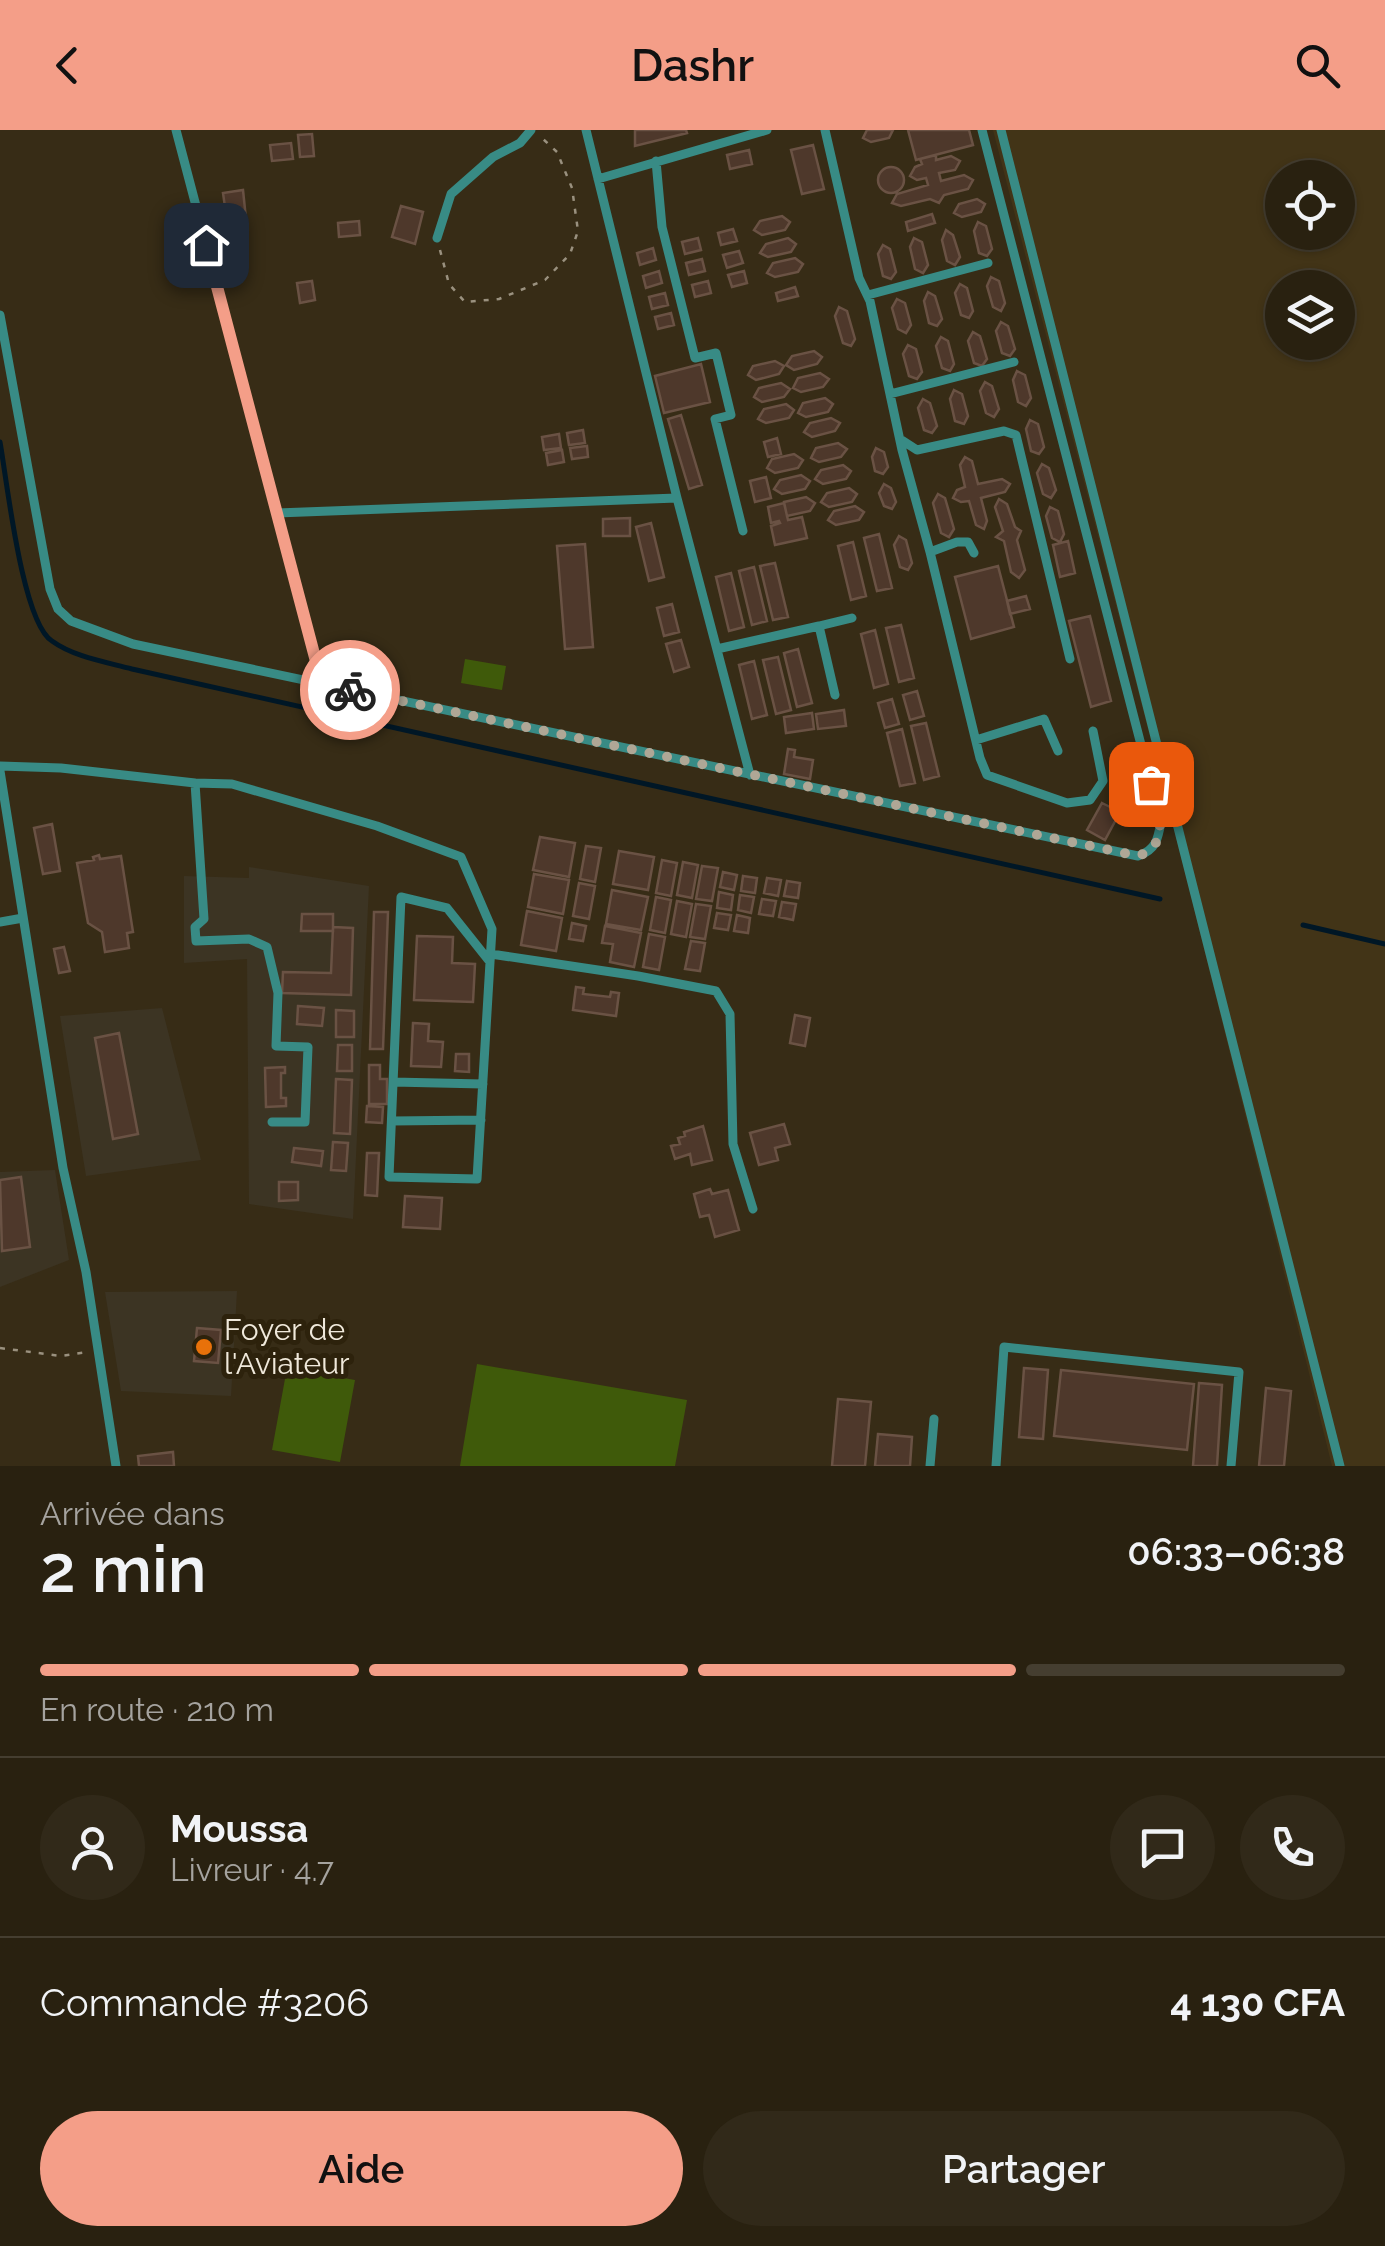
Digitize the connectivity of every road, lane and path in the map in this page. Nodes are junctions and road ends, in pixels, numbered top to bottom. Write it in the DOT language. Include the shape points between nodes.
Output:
graph roads {
  1 [pos="176,130"];
  2 [pos="532,130"];
  3 [pos="586,130"];
  4 [pos="767,130"];
  5 [pos="825,130"];
  6 [pos="982,130"];
  7 [pos="1001,130"];
  8 [pos="656,161"];
  9 [pos="598,179"];
  10 [pos="436,238"];
  11 [pos="988,263"];
  12 [pos="868,295"];
  13 [pos="0,316"];
  14 [pos="1014,362"];
  15 [pos="890,394"];
  16 [pos="900,439"];
  17 [pos="677,498"];
  18 [pos="277,513"];
  19 [pos="743,531"];
  20 [pos="930,552"];
  21 [pos="974,553"];
  22 [pos="852,618"];
  23 [pos="819,626"];
  24 [pos="717,649"];
  25 [pos="1070,660"];
  26 [pos="322,684"];
  27 [pos="835,695"];
  28 [pos="1093,731"];
  29 [pos="976,740"];
  30 [pos="1058,751"];
  31 [pos="0,768"];
  32 [pos="750,775"];
  33 [pos="195,783"];
  34 [pos="23,918"];
  35 [pos="0,922"];
  36 [pos="490,958"];
  37 [pos="393,1082"];
  38 [pos="484,1084"];
  39 [pos="481,1120"];
  40 [pos="392,1121"];
  41 [pos="272,1122"];
  42 [pos="753,1210"];
  43 [pos="0,1348"];
  44 [pos="98,1351"];
  45 [pos="934,1419"];
  46 [pos="116,1466"];
  47 [pos="930,1466"];
  48 [pos="996,1466"];
  49 [pos="1231,1466"];
  50 [pos="1340,1466"];
  1 -- 18 [label="lane"];
  2 -- 10 [label="lane" via="452,194"];
  2 -- 10 [label="path" via="557,152 572,188 578,231 570,254 545,280 500,299 464,302 449,284"];
  3 -- 9 [label="lane"];
  4 -- 8 [label="lane"];
  5 -- 12 [label="lane"];
  6 -- 32 [label="lane" via="1161,822 1157,844 1148,853 1125,854"];
  7 -- 50 [label="lane"];
  8 -- 9 [label="lane"];
  8 -- 19 [label="lane" via="662,227 695,358 716,353 731,415 715,419"];
  9 -- 17 [label="lane"];
  11 -- 12 [label="lane"];
  12 -- 15 [label="lane"];
  13 -- 26 [label="lane" via="58,609 71,621 133,644"];
  14 -- 15 [label="lane"];
  15 -- 16 [label="lane"];
  16 -- 20 [label="lane"];
  16 -- 25 [label="lane" via="917,450 1004,431 1016,435"];
  17 -- 18 [label="lane"];
  17 -- 24 [label="lane"];
  18 -- 26 [label="lane"];
  20 -- 21 [label="lane" via="968,542"];
  20 -- 29 [label="lane"];
  22 -- 23 [label="lane"];
  23 -- 24 [label="lane"];
  23 -- 27 [label="lane"];
  24 -- 32 [label="lane"];
  26 -- 32 [label="lane"];
  28 -- 29 [label="lane" via="1103,781 1090,800 1067,803 987,775"];
  29 -- 30 [label="lane" via="1044,719"];
  31 -- 33 [label="lane"];
  31 -- 34 [label="lane"];
  33 -- 36 [label="lane" via="232,784 461,858 492,929"];
  33 -- 41 [label="lane" via="204,919 195,927 196,941 249,940 267,948 278,994 276,1046 308,1047 305,1122"];
  34 -- 35 [label="lane"];
  34 -- 44 [label="lane"];
  36 -- 37 [label="lane" via="447,908 402,897"];
  36 -- 38 [label="lane"];
  36 -- 42 [label="lane" via="716,991 730,1014 732,1144"];
  37 -- 38 [label="lane"];
  37 -- 40 [label="lane"];
  38 -- 39 [label="lane"];
  39 -- 40 [label="lane"];
  39 -- 40 [label="lane" via="477,1179 389,1178"];
  43 -- 44 [label="path" via="61,1356"];
  44 -- 46 [label="lane"];
  45 -- 47 [label="lane"];
  48 -- 49 [label="lane" via="1004,1347 1239,1372"];
}
